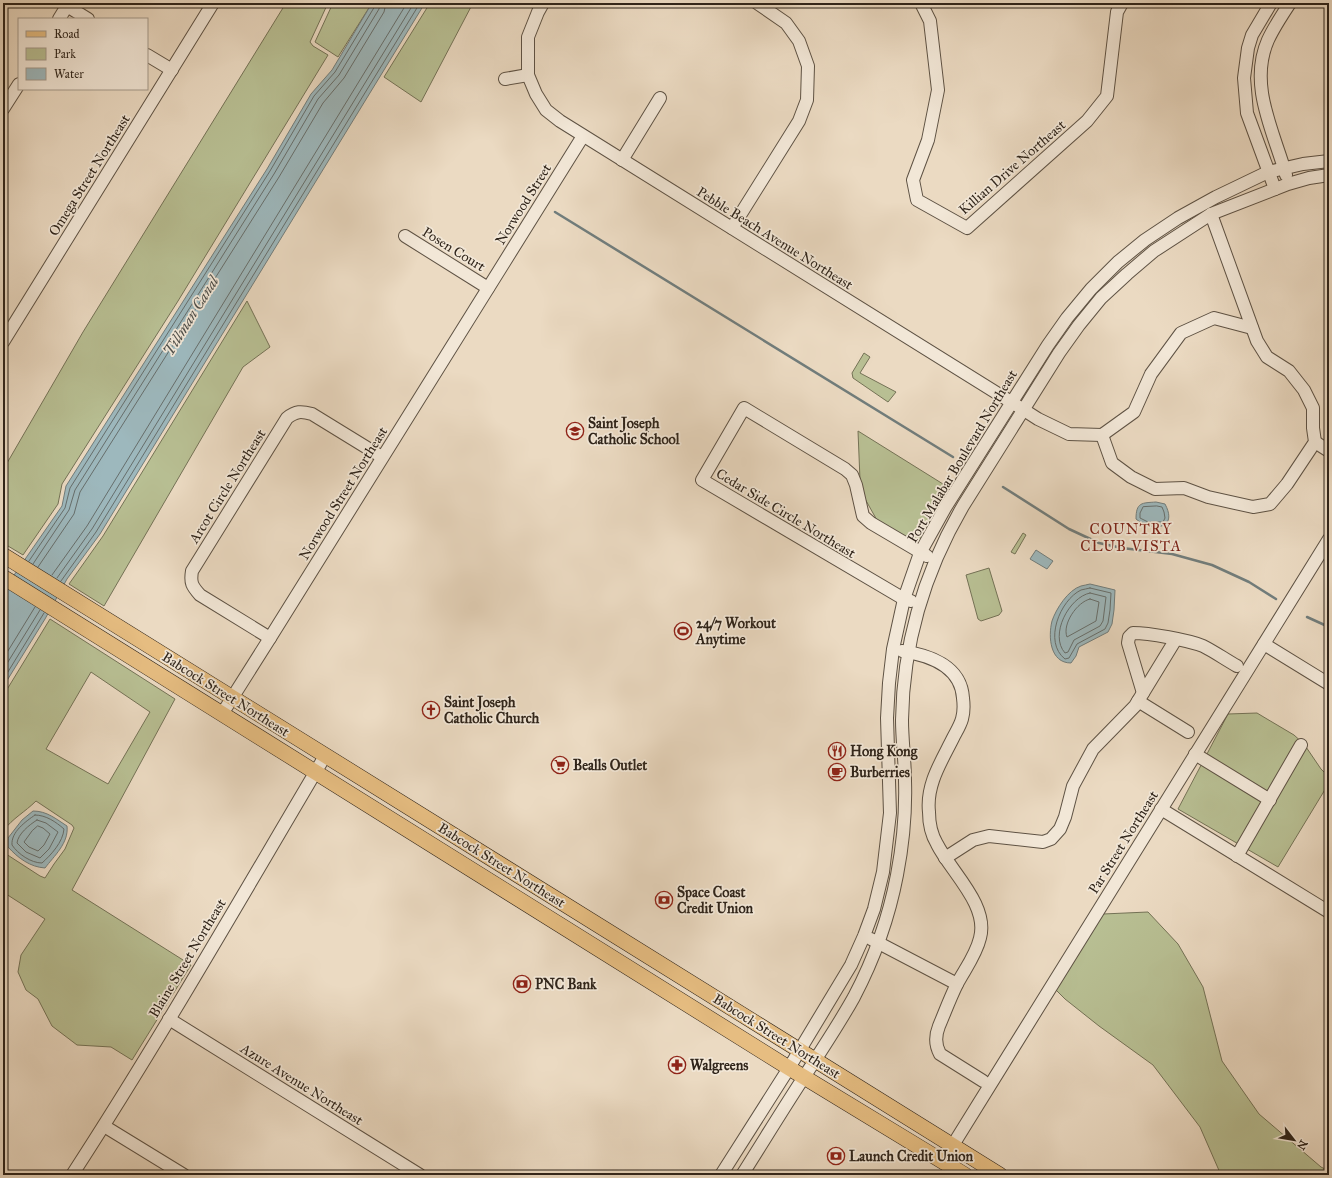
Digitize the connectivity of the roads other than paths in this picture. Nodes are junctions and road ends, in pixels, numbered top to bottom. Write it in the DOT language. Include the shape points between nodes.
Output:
graph roads {
  1 [pos="214,3"];
  2 [pos="543,3"];
  3 [pos="756,3"];
  4 [pos="921,3"];
  5 [pos="1122,3"];
  6 [pos="1271,3"];
  7 [pos="1290,3"];
  8 [pos="64,5"];
  9 [pos="59,18"];
  10 [pos="86,18"];
  11 [pos="148,56"];
  12 [pos="172,70"];
  13 [pos="528,75"];
  14 [pos="505,78"];
  15 [pos="18,86"];
  16 [pos="660,98"];
  17 [pos="3,109"];
  18 [pos="583,136"];
  19 [pos="622,160"];
  20 [pos="1329,161"];
  21 [pos="1284,168"];
  22 [pos="1268,172"];
  23 [pos="1329,175"];
  24 [pos="1288,184"];
  25 [pos="1275,189"];
  26 [pos="1210,214"];
  27 [pos="732,228"];
  28 [pos="405,236"];
  29 [pos="488,288"];
  30 [pos="1252,328"];
  31 [pos="3,342"];
  32 [pos="1012,402"];
  33 [pos="1024,410"];
  34 [pos="1102,435"];
  35 [pos="1315,442"];
  36 [pos="1329,451"];
  37 [pos="382,457"];
  38 [pos="1329,539"];
  39 [pos="920,553"];
  40 [pos="3,555"];
  41 [pos="935,560"];
  42 [pos="3,577"];
  43 [pos="904,599"];
  44 [pos="920,604"];
  45 [pos="120,628"];
  46 [pos="270,638"];
  47 [pos="1176,639"];
  48 [pos="110,644"];
  49 [pos="1264,644"];
  50 [pos="893,649"];
  51 [pos="908,652"];
  52 [pos="1237,666"];
  53 [pos="1329,684"];
  54 [pos="1140,697"];
  55 [pos="232,698"];
  56 [pos="222,714"];
  57 [pos="1188,732"];
  58 [pos="1301,745"];
  59 [pos="1195,754"];
  60 [pos="325,756"];
  61 [pos="316,772"];
  62 [pos="1270,800"];
  63 [pos="1161,809"];
  64 [pos="1237,856"];
  65 [pos="945,858"];
  66 [pos="1329,912"];
  67 [pos="864,936"];
  68 [pos="878,942"];
  69 [pos="957,984"];
  70 [pos="169,1019"];
  71 [pos="799,1050"];
  72 [pos="815,1060"];
  73 [pos="788,1068"];
  74 [pos="804,1078"];
  75 [pos="984,1081"];
  76 [pos="104,1126"];
  77 [pos="952,1145"];
  78 [pos="943,1161"];
  79 [pos="72,1175"];
  80 [pos="184,1175"];
  81 [pos="420,1175"];
  82 [pos="721,1175"];
  83 [pos="742,1175"];
  84 [pos="965,1175"];
  85 [pos="1000,1175"];
  1 -- 12 [label="street, Omega Street Northeast"];
  2 -- 13 [label="street" via="528,37"];
  3 -- 27 [label="street" via="786,23 799,41 808,66 807,100 798,121"];
  4 -- 5 [label="street, Killian Drive Northeast" via="930,22 938,90 928,140 913,180 917,200 967,228 1087,121 1107,96 1117,12"];
  6 -- 22 [label="street" via="1252,35 1244,78 1247,113"];
  7 -- 21 [label="street" via="1267,41 1261,70 1262,98"];
  8 -- 9 [label="street"];
  8 -- 10 [label="street"];
  11 -- 12 [label="street"];
  12 -- 31 [label="street, Omega Street Northeast"];
  13 -- 14 [label="street"];
  13 -- 18 [label="street, Pebble Beach Avenue Northeast" via="546,110"];
  15 -- 17 [label="street"];
  16 -- 19 [label="street"];
  18 -- 19 [label="street, Pebble Beach Avenue Northeast"];
  18 -- 29 [label="street, Norwood Street"];
  19 -- 27 [label="street, Pebble Beach Avenue Northeast"];
  20 -- 21 [label="street, Port Malabar Boulevard Northeast"];
  21 -- 22 [label="street, Port Malabar Boulevard Northeast"];
  21 -- 24 [label="street"];
  22 -- 25 [label="street"];
  22 -- 32 [label="street, Port Malabar Boulevard Northeast" via="1178,218 1118,262 1067,318"];
  23 -- 24 [label="street, Port Malabar Boulevard Northeast"];
  24 -- 25 [label="street, Port Malabar Boulevard Northeast"];
  25 -- 26 [label="street, Port Malabar Boulevard Northeast"];
  26 -- 30 [label="street"];
  26 -- 33 [label="street, Port Malabar Boulevard Northeast" via="1154,251 1101,298 1059,353"];
  27 -- 32 [label="street, Pebble Beach Avenue Northeast"];
  28 -- 29 [label="street, Posen Court"];
  29 -- 37 [label="street, Norwood Street Northeast"];
  30 -- 34 [label="street" via="1214,318 1182,333 1151,374 1134,412"];
  30 -- 35 [label="street" via="1267,356 1289,371 1304,390 1313,408"];
  32 -- 33 [label="street, Pebble Beach Avenue Northeast"];
  32 -- 39 [label="street, Port Malabar Boulevard Northeast" via="945,508"];
  33 -- 34 [label="street, Pebble Beach Avenue Northeast" via="1069,434"];
  33 -- 41 [label="street, Port Malabar Boulevard Northeast" via="949,530"];
  34 -- 35 [label="street" via="1112,463 1131,477 1156,489 1184,488 1208,497 1252,507 1270,504 1287,484"];
  35 -- 36 [label="street"];
  37 -- 46 [label="street, Norwood Street Northeast"];
  37 -- 46 [label="street, Arcot Circle Northeast" via="312,414 294,412 287,418 196,564 191,578 193,587 200,595"];
  38 -- 49 [label="street, Par Street Northeast"];
  39 -- 41 [label="street, Cedar Side Circle Northeast"];
  39 -- 43 [label="street, Port Malabar Boulevard Northeast"];
  39 -- 43 [label="street, Cedar Side Circle Northeast" via="863,516 856,485 852,475 845,469 744,408 702,480"];
  40 -- 45 [label="main road, Babcock Street Northeast"];
  41 -- 44 [label="street, Port Malabar Boulevard Northeast"];
  42 -- 48 [label="main road, Babcock Street Northeast"];
  43 -- 44 [label="street, Cedar Side Circle Northeast"];
  43 -- 50 [label="street, Port Malabar Boulevard Northeast"];
  44 -- 51 [label="street, Port Malabar Boulevard Northeast"];
  45 -- 48 [label="main road"];
  45 -- 55 [label="main road, Babcock Street Northeast"];
  46 -- 55 [label="street, Norwood Street Northeast"];
  47 -- 52 [label="street" via="1202,646"];
  47 -- 54 [label="street"];
  47 -- 54 [label="street" via="1142,633 1133,633 1129,637 1128,643"];
  48 -- 56 [label="main road, Babcock Street Northeast"];
  49 -- 53 [label="street"];
  49 -- 59 [label="street, Par Street Northeast"];
  50 -- 51 [label="street"];
  50 -- 67 [label="street, Port Malabar Boulevard Northeast" via="887,718 890,813 883,872"];
  51 -- 65 [label="street" via="940,662 952,671 960,682 963,693 962,721 935,774 928,799 930,829"];
  51 -- 68 [label="street, Port Malabar Boulevard Northeast" via="902,721 905,815 897,875"];
  54 -- 57 [label="street"];
  54 -- 65 [label="street" via="1135,706 1093,749 1073,786 1060,829 1051,839 1043,842 989,836 973,840"];
  55 -- 56 [label="street, Norwood Street Northeast"];
  55 -- 60 [label="main road, Babcock Street Northeast"];
  56 -- 61 [label="main road, Babcock Street Northeast"];
  58 -- 62 [label="street"];
  59 -- 62 [label="street"];
  59 -- 63 [label="street, Par Street Northeast"];
  60 -- 61 [label="street, Blaine Street Northeast"];
  60 -- 71 [label="main road, Babcock Street Northeast"];
  61 -- 70 [label="street, Blaine Street Northeast"];
  61 -- 73 [label="main road, Babcock Street Northeast"];
  62 -- 64 [label="street"];
  63 -- 64 [label="street"];
  63 -- 77 [label="street, Par Street Northeast"];
  64 -- 66 [label="street"];
  65 -- 69 [label="street" via="977,905 982,928 973,955"];
  67 -- 68 [label="street"];
  67 -- 71 [label="street, Port Malabar Boulevard Northeast" via="851,965"];
  68 -- 69 [label="street"];
  68 -- 72 [label="street, Port Malabar Boulevard Northeast" via="853,998"];
  69 -- 75 [label="street" via="936,1032 936,1047 940,1054"];
  70 -- 76 [label="street, Blaine Street Northeast"];
  70 -- 81 [label="street, Azure Avenue Northeast"];
  71 -- 72 [label="main road, Babcock Street Northeast"];
  71 -- 73 [label="street, Port Malabar Boulevard Northeast"];
  72 -- 74 [label="street, Port Malabar Boulevard Northeast"];
  72 -- 77 [label="main road, Babcock Street Northeast"];
  73 -- 74 [label="main road, Babcock Street Northeast"];
  73 -- 82 [label="street, Port Malabar Boulevard Northeast"];
  74 -- 78 [label="main road, Babcock Street Northeast"];
  74 -- 83 [label="street, Port Malabar Boulevard Northeast"];
  76 -- 79 [label="street, Blaine Street Northeast"];
  76 -- 80 [label="street"];
  77 -- 78 [label="street, Par Street Northeast"];
  77 -- 85 [label="main road, Babcock Street Northeast"];
  78 -- 84 [label="main road, Babcock Street Northeast"];
}
